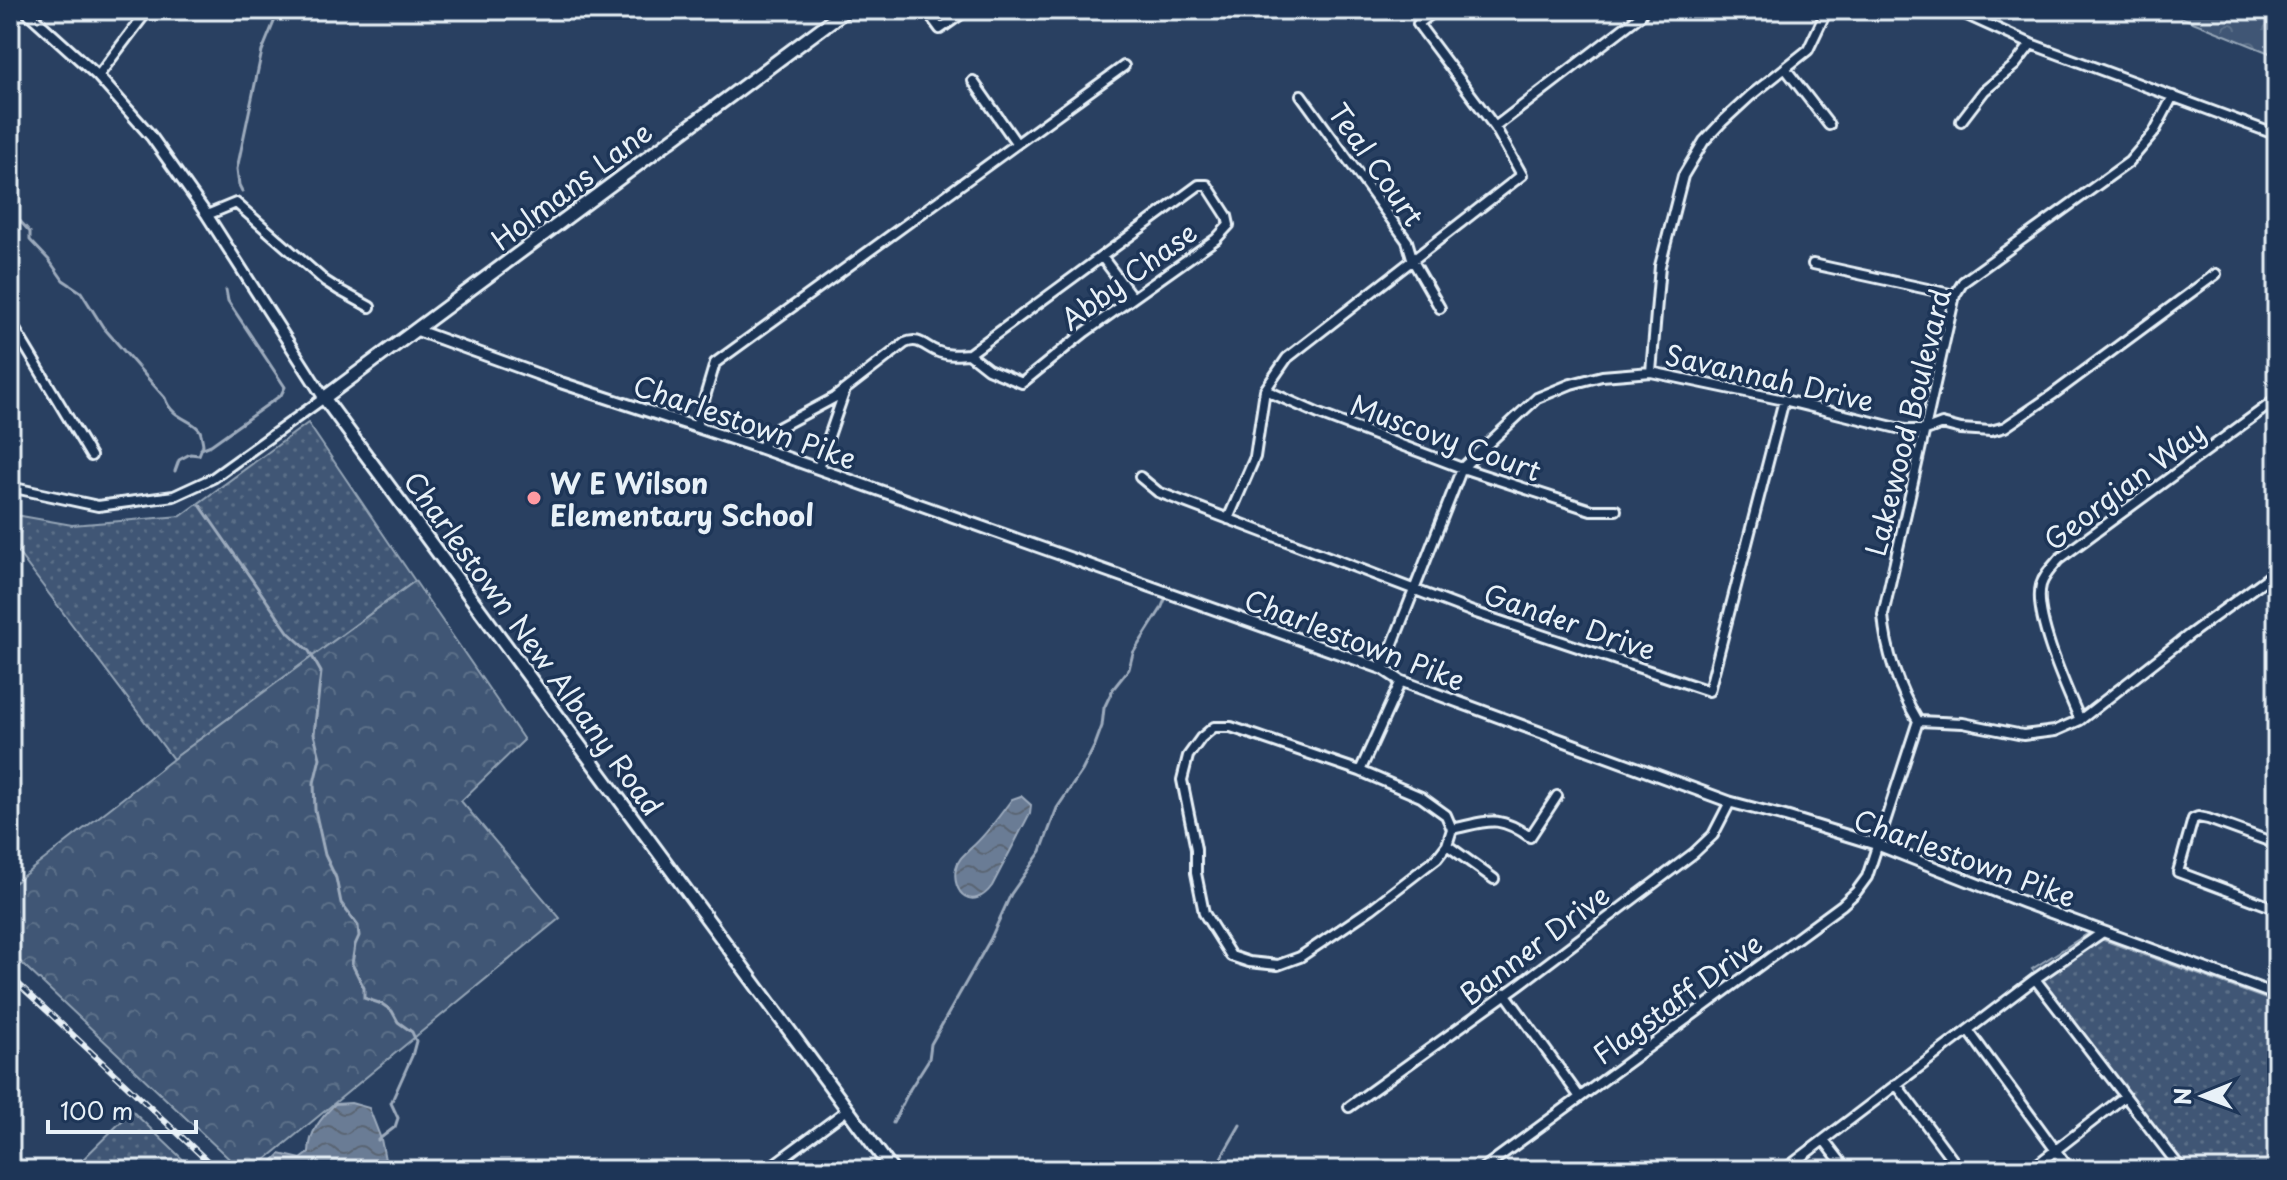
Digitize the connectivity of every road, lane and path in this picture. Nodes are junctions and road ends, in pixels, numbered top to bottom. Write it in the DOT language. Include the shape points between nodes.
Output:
graph roads {
  1 [pos="25,10"];
  2 [pos="148,10"];
  3 [pos="846,10"];
  4 [pos="926,10"];
  5 [pos="967,10"];
  6 [pos="1436,10"];
  7 [pos="1827,10"];
  8 [pos="1956,10"];
  9 [pos="1641,15"];
  10 [pos="2031,44"];
  11 [pos="1124,66"];
  12 [pos="1785,68"];
  13 [pos="98,76"];
  14 [pos="973,81"];
  15 [pos="1301,95"];
  16 [pos="2173,96"];
  17 [pos="1961,121"];
  18 [pos="1829,125"];
  19 [pos="1495,127"];
  20 [pos="2277,135"];
  21 [pos="1017,144"];
  22 [pos="207,215"];
  23 [pos="1102,257"];
  24 [pos="1413,261"];
  25 [pos="1813,264"];
  26 [pos="2216,274"];
  27 [pos="1955,295"];
  28 [pos="1132,297"];
  29 [pos="370,307"];
  30 [pos="1440,308"];
  31 [pos="10,321"];
  32 [pos="416,330"];
  33 [pos="19,336"];
  34 [pos="10,341"];
  35 [pos="969,354"];
  36 [pos="1651,372"];
  37 [pos="845,390"];
  38 [pos="1265,390"];
  39 [pos="324,398"];
  40 [pos="2277,399"];
  41 [pos="1784,400"];
  42 [pos="696,427"];
  43 [pos="1926,430"];
  44 [pos="760,448"];
  45 [pos="91,456"];
  46 [pos="818,468"];
  47 [pos="1462,468"];
  48 [pos="1140,477"];
  49 [pos="10,487"];
  50 [pos="1616,510"];
  51 [pos="1228,519"];
  52 [pos="2277,571"];
  53 [pos="1415,589"];
  54 [pos="1383,669"];
  55 [pos="1401,681"];
  56 [pos="2080,720"];
  57 [pos="1918,721"];
  58 [pos="1360,771"];
  59 [pos="1557,796"];
  60 [pos="1730,802"];
  61 [pos="1452,829"];
  62 [pos="2277,844"];
  63 [pos="1447,845"];
  64 [pos="1878,845"];
  65 [pos="1494,879"];
  66 [pos="2277,909"];
  67 [pos="2103,932"];
  68 [pos="2035,979"];
  69 [pos="1505,993"];
  70 [pos="2277,995"];
  71 [pos="1968,1030"];
  72 [pos="1896,1084"];
  73 [pos="1579,1096"];
  74 [pos="2125,1096"];
  75 [pos="1349,1107"];
  76 [pos="847,1110"];
  77 [pos="1824,1140"];
  78 [pos="2055,1151"];
  79 [pos="766,1170"];
  80 [pos="892,1170"];
  81 [pos="1481,1170"];
  82 [pos="1784,1170"];
  83 [pos="1847,1170"];
  84 [pos="1960,1170"];
  85 [pos="2030,1170"];
  86 [pos="2070,1170"];
  87 [pos="2182,1170"];
  1 -- 13 [label="street"];
  2 -- 13 [label="street"];
  3 -- 32 [label="main road, Holmans Lane"];
  4 -- 5 [label="street" via="940,29"];
  6 -- 19 [label="street" via="1418,24"];
  7 -- 12 [label="street" via="1808,50"];
  8 -- 10 [label="street"];
  9 -- 19 [label="street"];
  10 -- 16 [label="street"];
  10 -- 17 [label="street"];
  11 -- 21 [label="street"];
  12 -- 18 [label="street"];
  12 -- 36 [label="street" via="1704,141 1683,176 1660,266"];
  13 -- 22 [label="street, Charlestown New Albany Road" via="151,136"];
  14 -- 21 [label="street"];
  15 -- 24 [label="street, Teal Court" via="1407,241"];
  16 -- 20 [label="street"];
  16 -- 27 [label="street, Lakewood Boulevard" via="2153,134 2129,162 1963,282"];
  19 -- 24 [label="street" via="1522,175"];
  21 -- 42 [label="street" via="715,363"];
  22 -- 29 [label="street" via="236,203 325,281"];
  22 -- 39 [label="street, Charlestown New Albany Road"];
  23 -- 28 [label="street"];
  23 -- 28 [label="street, Abby Chase" via="1190,191 1207,185 1229,225"];
  23 -- 35 [label="street, Abby Chase"];
  24 -- 30 [label="street, Teal Court"];
  24 -- 38 [label="street" via="1304,342"];
  25 -- 27 [label="street"];
  26 -- 43 [label="street, Savannah Drive" via="2005,427 1991,431 1942,424"];
  27 -- 43 [label="street, Lakewood Boulevard"];
  28 -- 35 [label="street, Abby Chase" via="1022,383 988,369"];
  31 -- 33 [label="street"];
  32 -- 39 [label="main road, Holmans Lane"];
  32 -- 42 [label="street, Charlestown Pike"];
  33 -- 34 [label="street"];
  33 -- 45 [label="street"];
  35 -- 37 [label="street, Abby Chase" via="935,351 913,339"];
  36 -- 41 [label="street, Savannah Drive"];
  36 -- 47 [label="street, Savannah Drive" via="1602,376 1537,398"];
  37 -- 44 [label="street, Abby Chase" via="778,428"];
  37 -- 46 [label="street"];
  38 -- 47 [label="street, Muscovy Court"];
  38 -- 51 [label="street" via="1255,457"];
  39 -- 49 [label="street" via="213,478 174,496 98,506"];
  39 -- 76 [label="main road, Charlestown New Albany Road"];
  40 -- 56 [label="street, Georgian Way" via="2047,572 2040,604"];
  41 -- 43 [label="street, Savannah Drive" via="1905,430"];
  41 -- 53 [label="street, Gander Drive" via="1709,691"];
  42 -- 44 [label="street, Charlestown Pike"];
  43 -- 57 [label="street, Lakewood Boulevard" via="1883,615 1898,685"];
  44 -- 46 [label="street, Charlestown Pike"];
  46 -- 54 [label="street, Charlestown Pike"];
  47 -- 50 [label="street, Muscovy Court" via="1591,510"];
  47 -- 53 [label="street, Savannah Drive"];
  48 -- 51 [label="street, Gander Drive" via="1158,492"];
  51 -- 53 [label="street, Gander Drive"];
  52 -- 56 [label="street"];
  53 -- 54 [label="street, Savannah Drive"];
  54 -- 55 [label="street, Charlestown Pike"];
  55 -- 58 [label="street"];
  55 -- 60 [label="street, Charlestown Pike"];
  56 -- 57 [label="street" via="2055,731 2023,735"];
  57 -- 64 [label="street"];
  58 -- 61 [label="street" via="1421,797 1446,815"];
  58 -- 63 [label="street" via="1231,727 1214,727 1188,756 1182,780 1204,913 1231,956 1278,965 1300,957 1371,909"];
  59 -- 61 [label="street" via="1530,837 1501,821"];
  60 -- 64 [label="street, Charlestown Pike"];
  60 -- 69 [label="street, Banner Drive" via="1713,835 1694,853"];
  61 -- 63 [label="street"];
  62 -- 66 [label="street" via="2198,817 2193,819 2178,872"];
  63 -- 65 [label="street"];
  64 -- 67 [label="street, Charlestown Pike"];
  64 -- 73 [label="street, Flagstaff Drive" via="1867,877 1842,905"];
  67 -- 68 [label="street"];
  67 -- 70 [label="street, Charlestown Pike"];
  68 -- 71 [label="street"];
  68 -- 74 [label="street"];
  69 -- 73 [label="street"];
  69 -- 75 [label="street, Banner Drive"];
  71 -- 72 [label="street"];
  71 -- 78 [label="street"];
  72 -- 77 [label="street"];
  72 -- 84 [label="street"];
  73 -- 81 [label="street, Flagstaff Drive"];
  74 -- 78 [label="street"];
  74 -- 87 [label="street"];
  76 -- 79 [label="street"];
  76 -- 80 [label="main road, Charlestown New Albany Road"];
  77 -- 82 [label="street"];
  77 -- 83 [label="street"];
  78 -- 85 [label="street"];
  78 -- 86 [label="street"];
}
